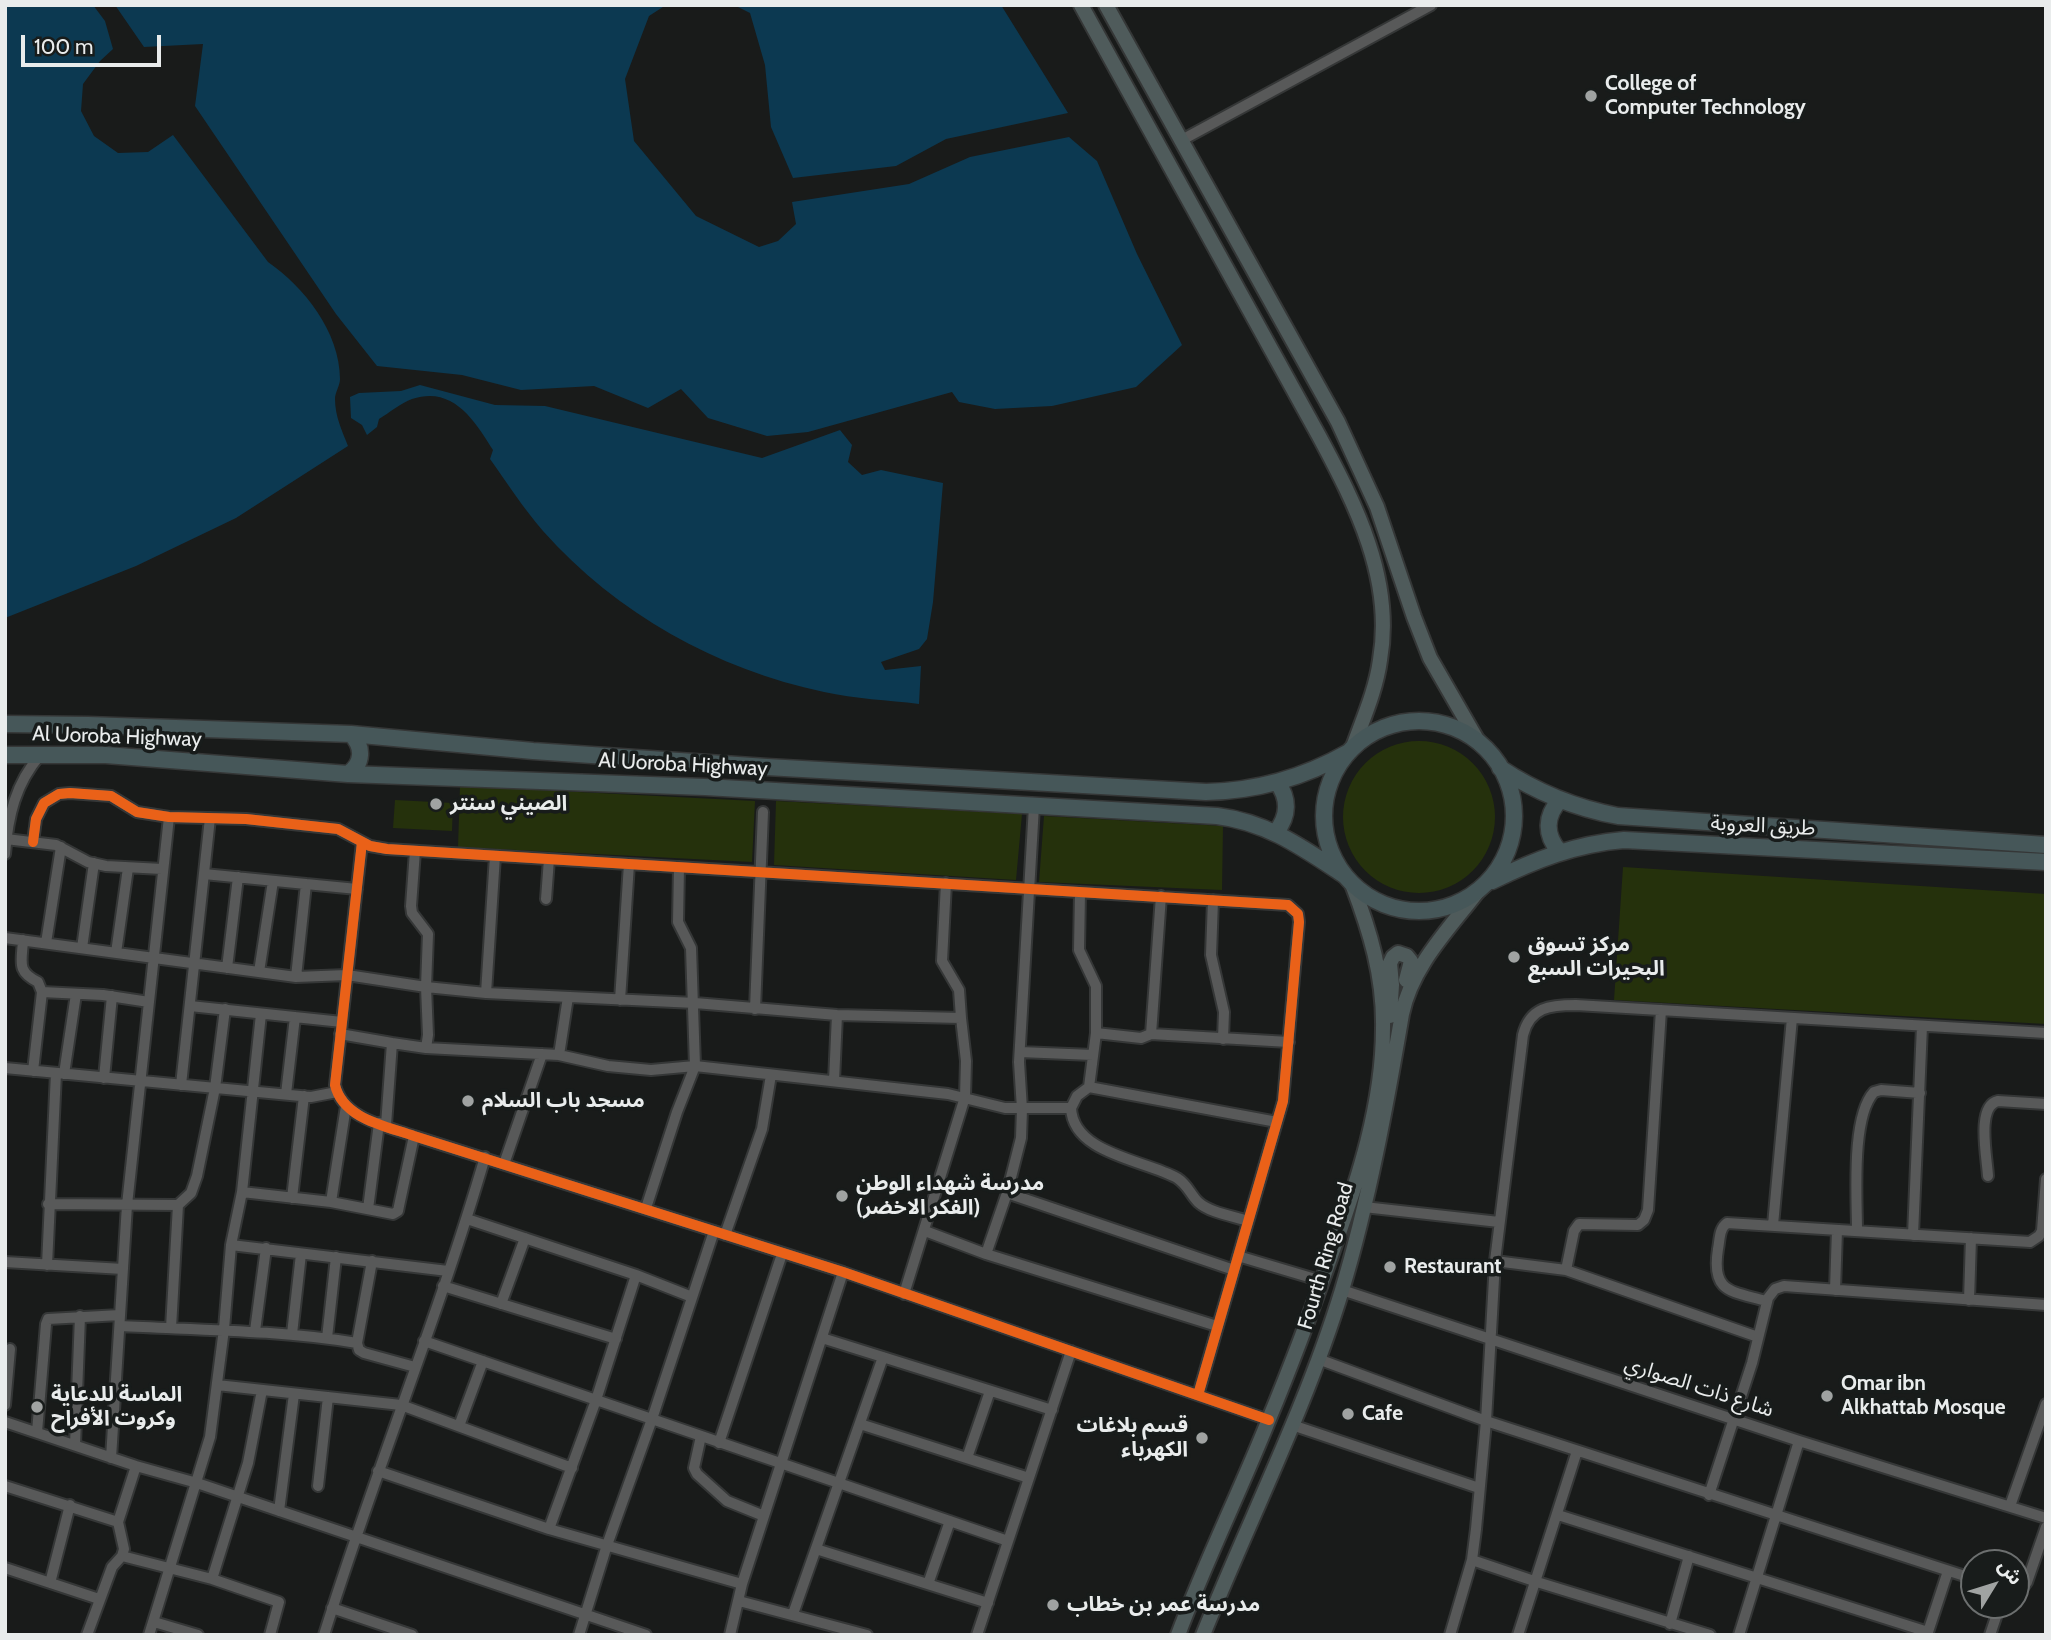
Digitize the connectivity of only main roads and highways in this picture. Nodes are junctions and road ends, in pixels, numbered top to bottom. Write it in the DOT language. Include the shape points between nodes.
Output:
graph roads {
  1 [pos="1081,5"];
  2 [pos="1106,5"];
  3 [pos="5,724"];
  4 [pos="351,734"];
  5 [pos="1479,743"];
  6 [pos="1351,750"];
  7 [pos="5,755"];
  8 [pos="1500,768"];
  9 [pos="348,774"];
  10 [pos="1277,782"];
  11 [pos="1560,800"];
  12 [pos="1276,832"];
  13 [pos="2046,845"];
  14 [pos="1559,851"];
  15 [pos="2046,862"];
  16 [pos="1348,879"];
  17 [pos="1482,887"];
  18 [pos="1404,1006"];
  19 [pos="1383,1044"];
  20 [pos="1178,1635"];
  21 [pos="1203,1635"];
  1 -- 6 [label="main road" via="1325,447 1372,554 1381,594 1382,648 1374,688"];
  2 -- 5 [label="main road" via="1352,450 1381,517 1430,658"];
  3 -- 4 [label="highway, Al Uoroba Highway"];
  4 -- 9 [label="highway" via="361,752"];
  4 -- 10 [label="highway, Al Uoroba Highway" via="741,765 1192,791 1235,790"];
  5 -- 6 [label="highway" via="1451,727 1420,721 1389,726"];
  5 -- 8 [label="highway"];
  6 -- 10 [label="highway, Al Uoroba Highway"];
  6 -- 16 [label="highway" via="1331,780 1324,813 1328,846"];
  7 -- 9 [label="highway, Al Uoroba Highway" via="143,757"];
  8 -- 11 [label="highway, طريق العروبة"];
  8 -- 17 [label="highway" via="1512,800 1512,834 1500,865"];
  9 -- 12 [label="highway, Al Uoroba Highway" via="705,787 1217,816"];
  10 -- 12 [label="highway" via="1286,804"];
  11 -- 13 [label="highway, طريق العروبة" via="1633,818"];
  11 -- 14 [label="highway" via="1548,825"];
  12 -- 16 [label="highway, Al Uoroba Highway"];
  14 -- 15 [label="highway, طريق العروبة" via="1640,840"];
  14 -- 17 [label="highway, طريق العروبة"];
  16 -- 17 [label="highway" via="1380,903 1414,911 1448,907"];
  16 -- 19 [label="main road, Fourth Ring Road" via="1376,958"];
  17 -- 18 [label="main road, Fourth Ring Road" via="1417,972"];
  18 -- 19 [label="main road" via="1411,961 1401,953 1390,963 1391,1005"];
  18 -- 21 [label="main road, Fourth Ring Road" via="1364,1207 1342,1290 1292,1425"];
  19 -- 20 [label="main road, Fourth Ring Road" via="1352,1195 1269,1420"];
}
